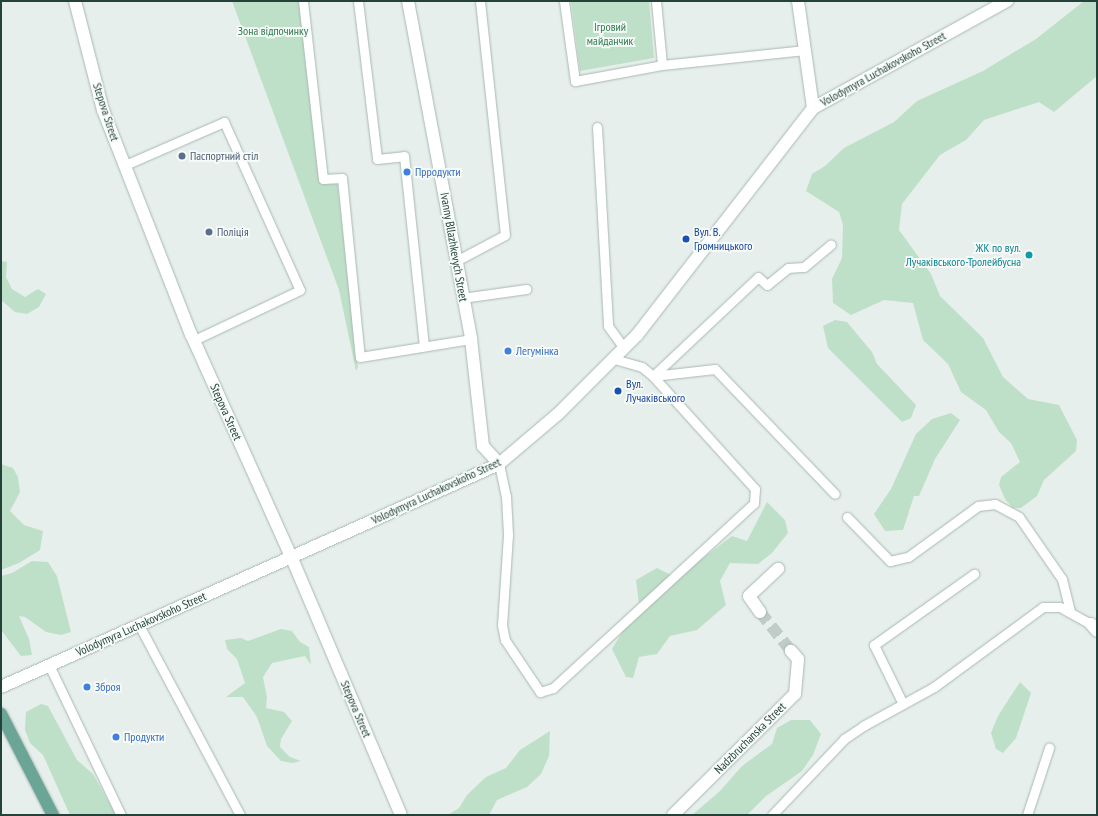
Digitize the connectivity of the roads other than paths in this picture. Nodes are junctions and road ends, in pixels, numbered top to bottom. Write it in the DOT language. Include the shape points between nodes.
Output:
graph roads {
  1 [pos="75,1"];
  2 [pos="303,1"];
  3 [pos="358,1"];
  4 [pos="408,1"];
  5 [pos="480,1"];
  6 [pos="564,1"];
  7 [pos="656,1"];
  8 [pos="798,1"];
  9 [pos="1007,1"];
  10 [pos="805,50"];
  11 [pos="662,65"];
  12 [pos="812,108"];
  13 [pos="597,127"];
  14 [pos="125,165"];
  15 [pos="831,244"];
  16 [pos="456,261"];
  17 [pos="526,288"];
  18 [pos="462,298"];
  19 [pos="471,338"];
  20 [pos="194,340"];
  21 [pos="424,346"];
  22 [pos="624,348"];
  23 [pos="614,359"];
  24 [pos="653,376"];
  25 [pos="499,464"];
  26 [pos="835,494"];
  27 [pos="847,517"];
  28 [pos="291,556"];
  29 [pos="778,569"];
  30 [pos="974,574"];
  31 [pos="760,612"];
  32 [pos="1070,612"];
  33 [pos="139,625"];
  34 [pos="1094,628"];
  35 [pos="791,651"];
  36 [pos="49,665"];
  37 [pos="1,687"];
  38 [pos="903,704"];
  39 [pos="1,714"];
  40 [pos="1049,748"];
  41 [pos="53,815"];
  42 [pos="120,815"];
  43 [pos="240,815"];
  44 [pos="401,815"];
  45 [pos="673,815"];
  46 [pos="772,815"];
  47 [pos="1026,815"];
  1 -- 14 [label="street, Stepova Street" via="103,110"];
  2 -- 21 [label="lane" via="323,180 342,178 360,357"];
  3 -- 21 [label="lane" via="377,159 404,156"];
  4 -- 16 [label="street, Ivanny Bllazhkevych Street"];
  5 -- 16 [label="lane" via="505,235"];
  6 -- 11 [label="lane" via="575,81"];
  7 -- 11 [label="lane"];
  8 -- 10 [label="street"];
  9 -- 12 [label="street, Volodymyra Luchakovskoho Street"];
  10 -- 11 [label="lane"];
  10 -- 12 [label="street"];
  12 -- 22 [label="street, Volodymyra Luchakovskoho Street" via="645,326"];
  13 -- 22 [label="lane" via="608,326"];
  14 -- 20 [label="street, Stepova Street"];
  14 -- 20 [label="lane" via="224,122 300,290"];
  15 -- 24 [label="lane" via="804,267 788,268 767,285 758,277"];
  16 -- 18 [label="street, Ivanny Bllazhkevych Street"];
  17 -- 18 [label="lane"];
  18 -- 19 [label="street, Ivanny Bllazhkevych Street"];
  19 -- 21 [label="lane"];
  19 -- 25 [label="street, Ivanny Bllazhkevych Street" via="483,446"];
  20 -- 28 [label="street, Stepova Street"];
  22 -- 23 [label="street, Volodymyra Luchakovskoho Street"];
  23 -- 24 [label="lane" via="642,367"];
  23 -- 25 [label="street, Volodymyra Luchakovskoho Street" via="558,414"];
  24 -- 25 [label="lane" via="755,489 754,503 553,688 540,692 505,640 502,624 508,535 506,496"];
  24 -- 26 [label="lane" via="715,369"];
  25 -- 28 [label="street, Volodymyra Luchakovskoho Street"];
  27 -- 32 [label="lane" via="890,561 908,557 978,506 995,504 1019,517 1062,579"];
  28 -- 33 [label="street, Volodymyra Luchakovskoho Street"];
  28 -- 44 [label="street, Stepova Street"];
  29 -- 31 [label="street" via="749,596"];
  30 -- 38 [label="lane" via="874,645"];
  32 -- 34 [label="lane"];
  32 -- 38 [label="lane" via="1060,607 1043,607 934,687"];
  33 -- 36 [label="street, Volodymyra Luchakovskoho Street"];
  33 -- 43 [label="lane"];
  35 -- 45 [label="street, Nadzbruchanska Street" via="798,659 795,694"];
  36 -- 37 [label="street, Volodymyra Luchakovskoho Street"];
  36 -- 42 [label="lane"];
  38 -- 46 [label="lane" via="844,739"];
  39 -- 41 [label="main road"];
  40 -- 47 [label="lane"];
}
